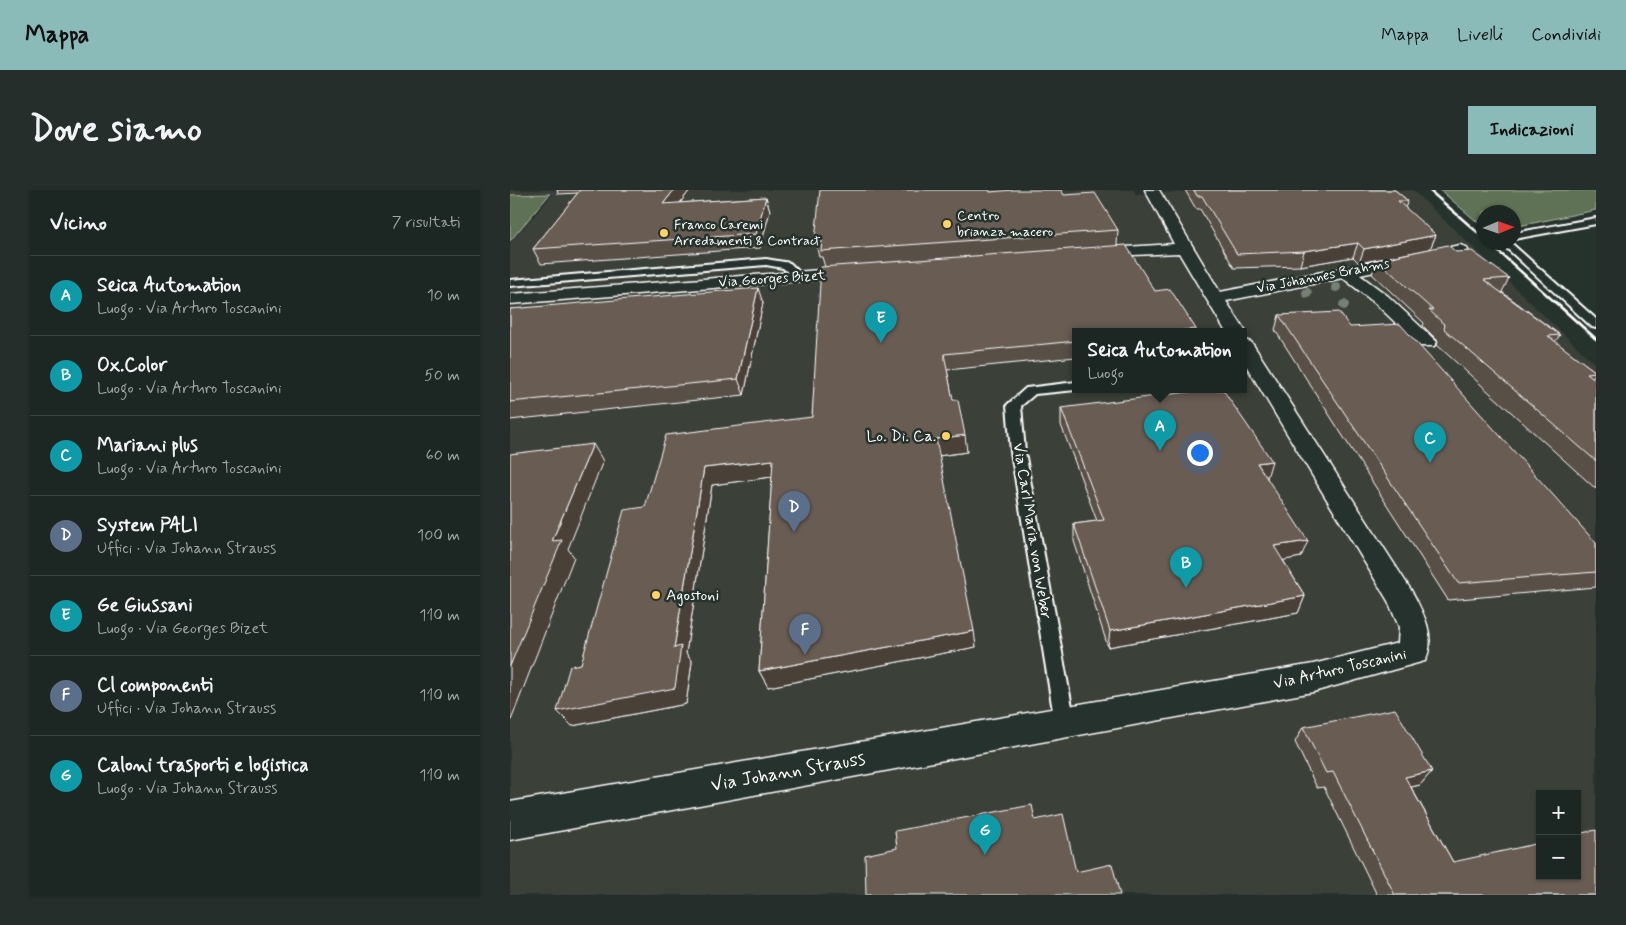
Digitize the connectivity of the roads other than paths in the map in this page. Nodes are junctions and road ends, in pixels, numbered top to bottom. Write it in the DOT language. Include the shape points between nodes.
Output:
graph roads {
  1 [pos="1152,190"];
  2 [pos="1596,221"];
  3 [pos="1521,235"];
  4 [pos="1184,248"];
  5 [pos="1460,250"];
  6 [pos="1513,250"];
  7 [pos="1075,256"];
  8 [pos="877,270"];
  9 [pos="1344,272"];
  10 [pos="798,276"];
  11 [pos="510,283"];
  12 [pos="1215,298"];
  13 [pos="510,299"];
  14 [pos="1596,325"];
  15 [pos="1234,328"];
  16 [pos="1427,342"];
  17 [pos="1248,359"];
  18 [pos="1072,386"];
  19 [pos="1065,723"];
  20 [pos="510,821"];
  1 -- 4 [label="street"];
  2 -- 3 [label="lane"];
  4 -- 7 [label="street"];
  4 -- 12 [label="street"];
  5 -- 9 [label="street, Via Johannes Brahms"];
  6 -- 14 [label="lane"];
  8 -- 10 [label="street, Via Georges Bizet"];
  9 -- 12 [label="street, Via Johannes Brahms"];
  9 -- 16 [label="street" via="1382,300"];
  10 -- 11 [label="lane" via="786,265 766,262"];
  10 -- 13 [label="street, Via Georges Bizet"];
  12 -- 15 [label="street"];
  17 -- 19 [label="street, Via Arturo Toscanini" via="1401,598 1414,627 1414,652 1313,678"];
  18 -- 19 [label="lane, Via Carl Maria von Weber" via="1031,391 1014,405 1018,452"];
  19 -- 20 [label="street, Via Johann Strauss"];
}
